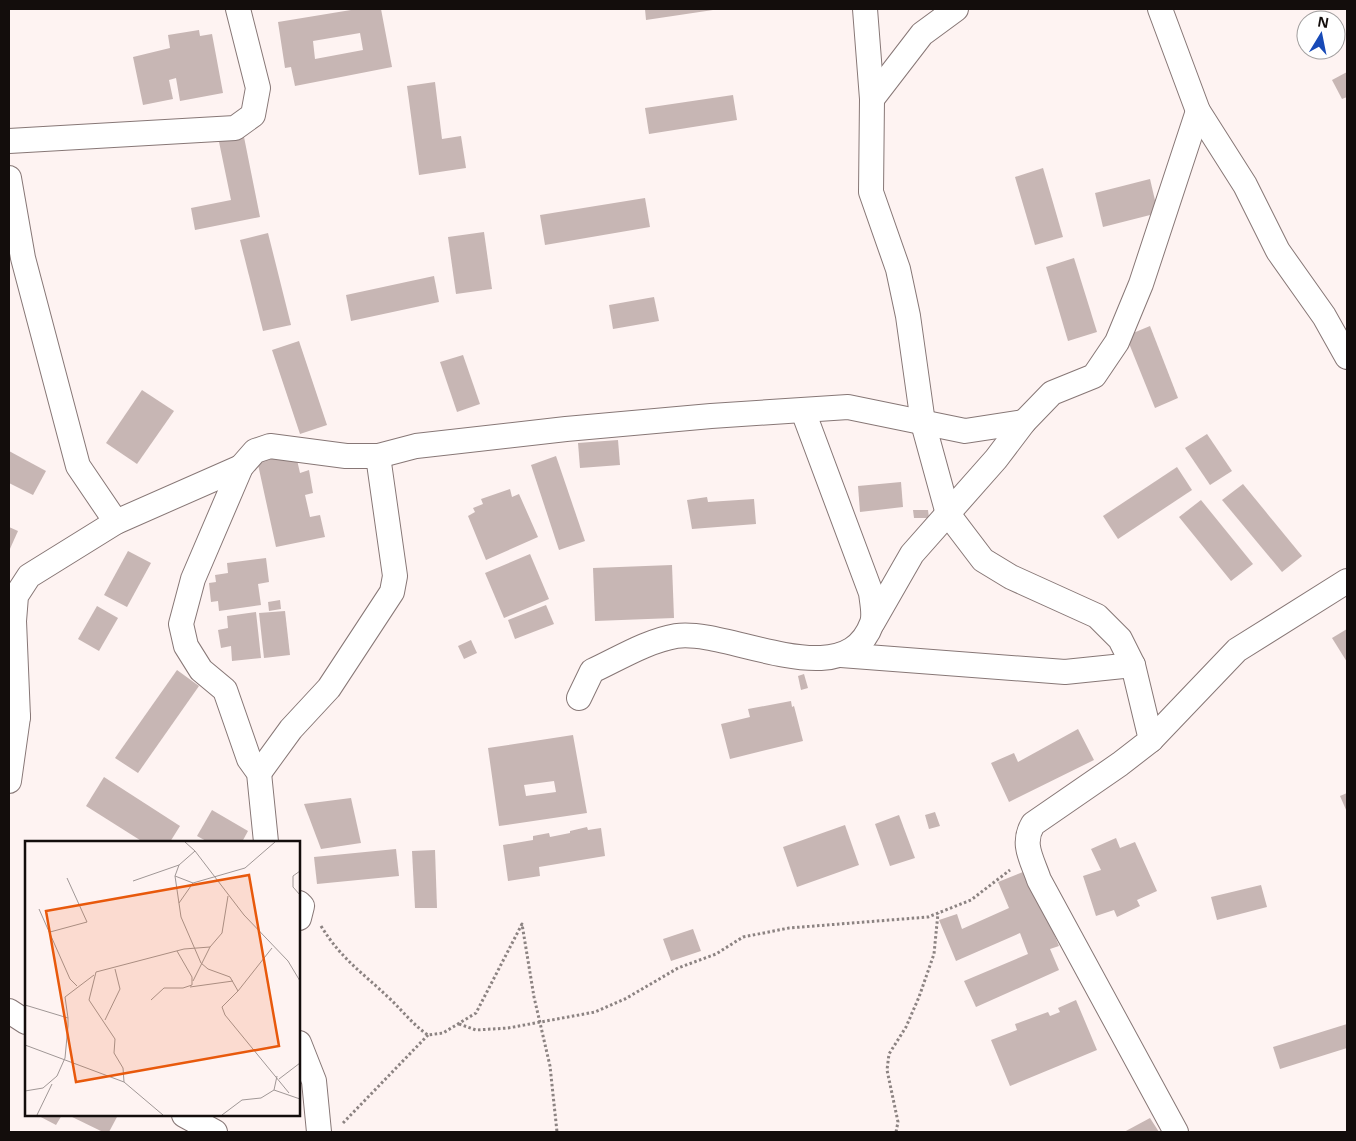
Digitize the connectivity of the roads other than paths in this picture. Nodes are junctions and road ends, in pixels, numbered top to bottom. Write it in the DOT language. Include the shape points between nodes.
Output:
graph roads {
  1 [pos="238,9"];
  2 [pos="864,9"];
  3 [pos="956,9"];
  4 [pos="1160,9"];
  5 [pos="872,100"];
  6 [pos="1198,111"];
  7 [pos="9,141"];
  8 [pos="9,178"];
  9 [pos="1347,357"];
  10 [pos="803,411"];
  11 [pos="1024,422"];
  12 [pos="923,423"];
  13 [pos="378,456"];
  14 [pos="241,467"];
  15 [pos="948,514"];
  16 [pos="116,522"];
  17 [pos="1347,581"];
  18 [pos="873,622"];
  19 [pos="837,655"];
  20 [pos="1132,665"];
  21 [pos="579,698"];
  22 [pos="14,714"];
  23 [pos="1151,740"];
  24 [pos="259,773"];
  25 [pos="9,780"];
  26 [pos="266,841"];
  27 [pos="9,1011"];
  28 [pos="25,1021"];
  29 [pos="300,1046"];
  30 [pos="186,1116"];
  31 [pos="329,1130"];
  32 [pos="215,1132"];
  33 [pos="1176,1132"];
  1 -- 7 [label="street" via="258,88 253,115 235,128"];
  2 -- 5 [label="street"];
  3 -- 5 [label="street" via="922,34"];
  4 -- 6 [label="street"];
  5 -- 12 [label="street" via="871,192 898,269"];
  6 -- 9 [label="street" via="1245,185 1278,251 1324,316"];
  6 -- 11 [label="street" via="1141,284 1116,342 1094,376 1052,393"];
  8 -- 16 [label="street" via="23,258 78,466"];
  10 -- 12 [label="street" via="848,407"];
  10 -- 13 [label="street" via="566,429 416,446"];
  10 -- 18 [label="street" via="872,593"];
  11 -- 12 [label="street" via="965,431"];
  11 -- 15 [label="street"];
  12 -- 15 [label="street"];
  13 -- 14 [label="street" via="346,456 270,446 255,451"];
  13 -- 24 [label="street" via="395,576 392,592 329,688 291,729"];
  14 -- 16 [label="street"];
  14 -- 24 [label="street" via="193,579 181,624 186,646 201,670 225,690 249,758"];
  15 -- 18 [label="street" via="912,554"];
  15 -- 20 [label="street" via="983,560 1011,577 1097,616 1120,639"];
  16 -- 22 [label="street" via="29,576 16,596"];
  17 -- 23 [label="street" via="1236,650"];
  18 -- 19 [label="street" via="860,645"];
  19 -- 20 [label="street" via="1065,672"];
  19 -- 21 [label="street" via="800,659 705,638 677,636 652,643 592,671"];
  20 -- 23 [label="street"];
  22 -- 25 [label="street"];
  23 -- 33 [label="street" via="1033,824 1026,835 1039,880"];
  24 -- 26 [label="street"];
  27 -- 28 [label="street"];
  29 -- 31 [label="street"];
  30 -- 32 [label="street"];
}
